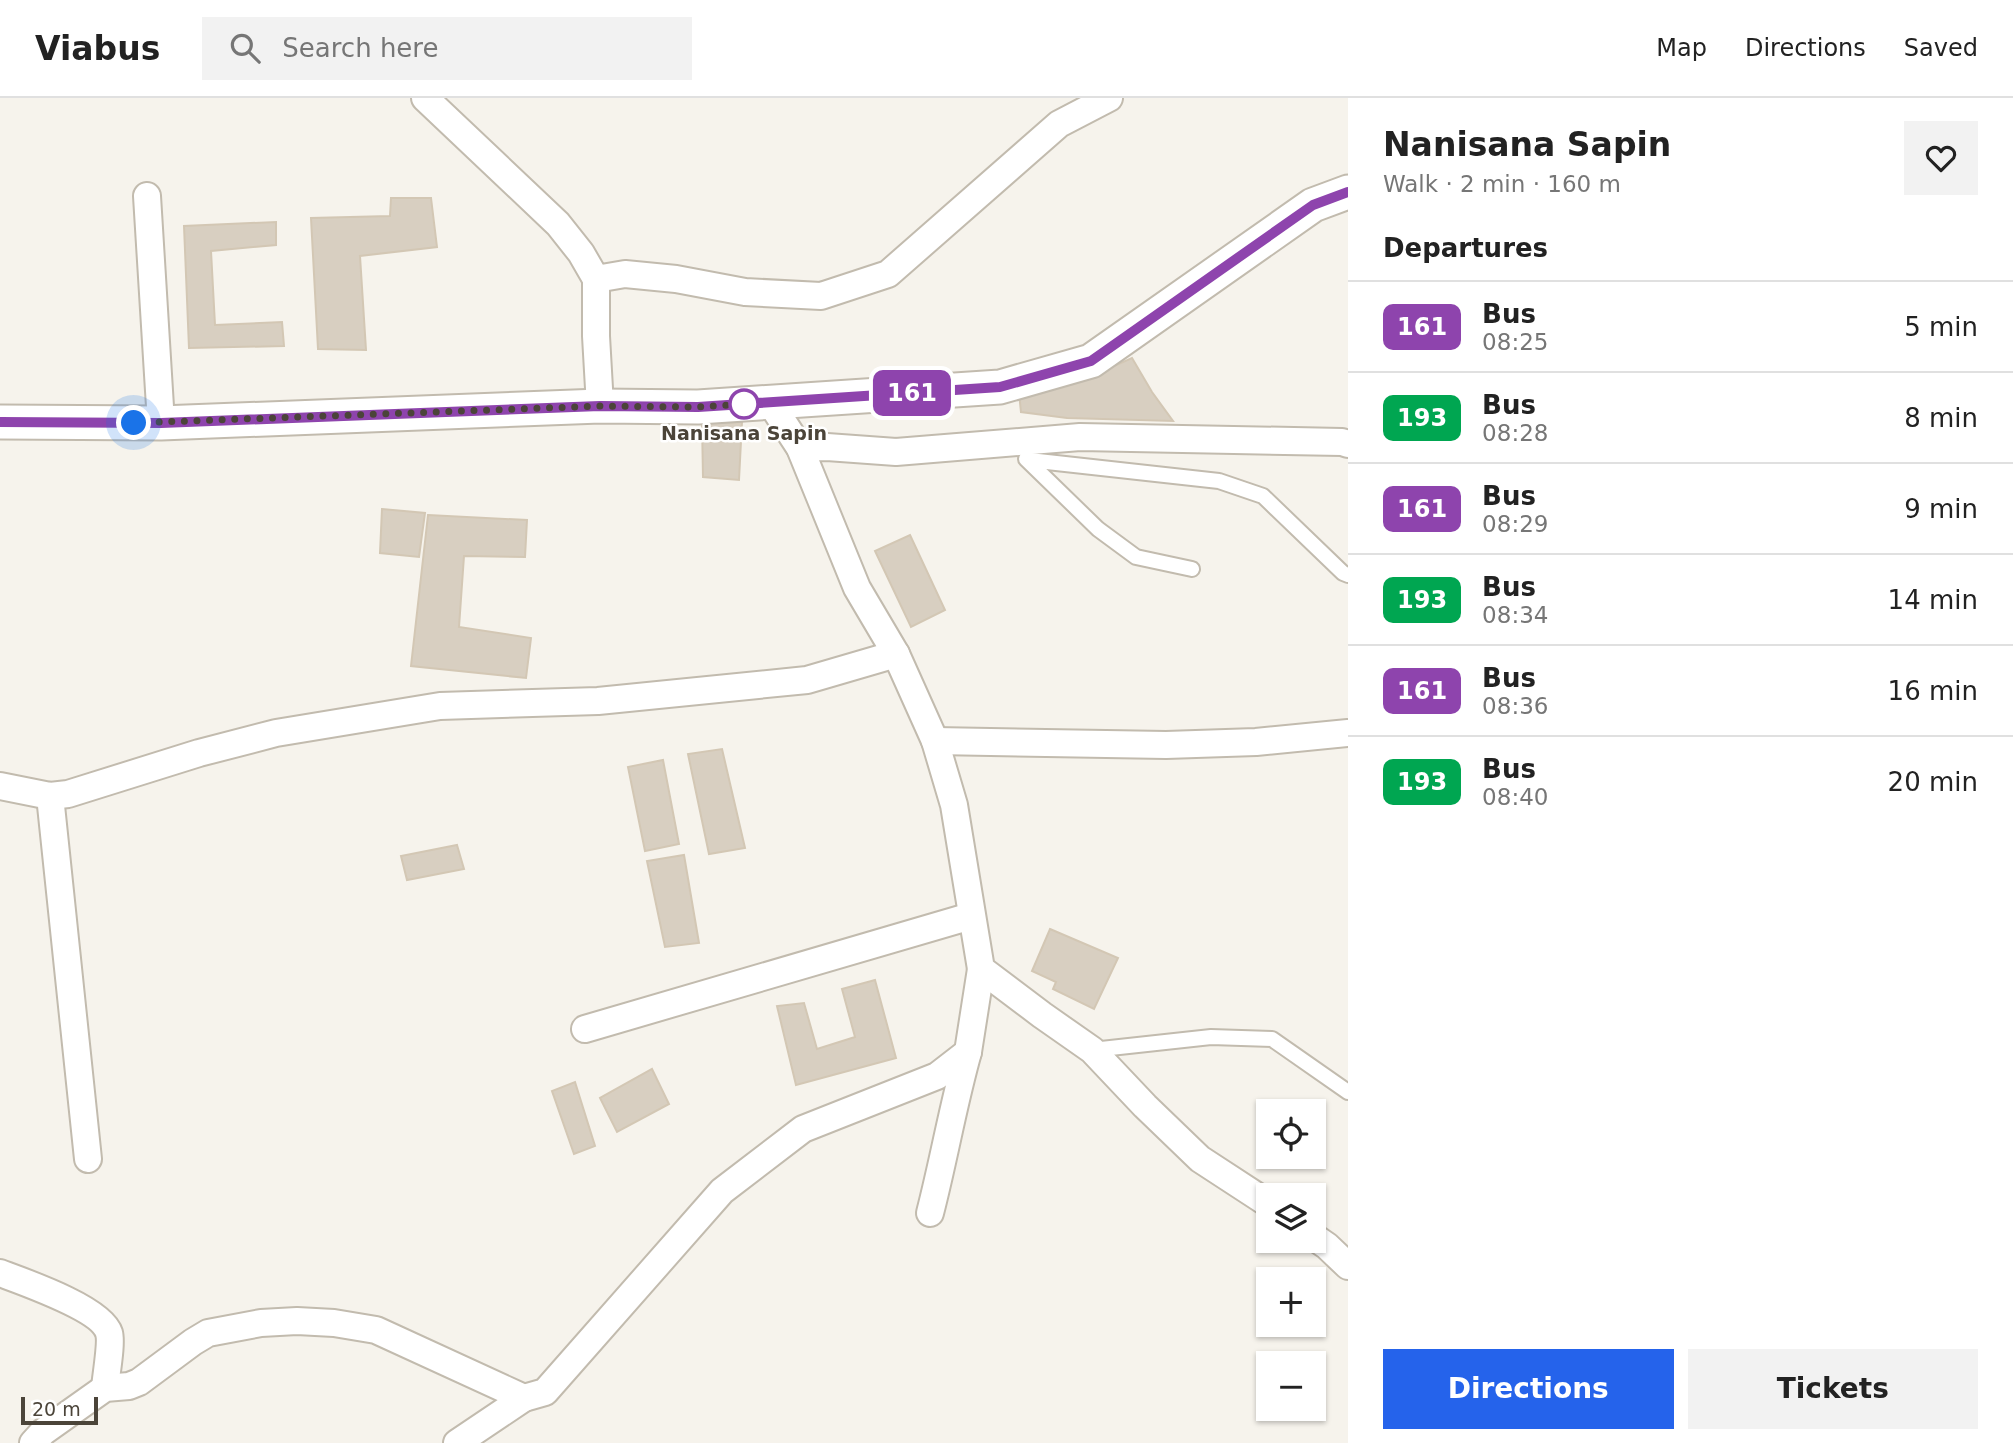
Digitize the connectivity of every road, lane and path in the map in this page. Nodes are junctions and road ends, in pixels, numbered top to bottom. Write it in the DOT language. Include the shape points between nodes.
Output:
graph roads {
  1 [pos="425,98"];
  2 [pos="1109,98"];
  3 [pos="1348,192"];
  4 [pos="147,196"];
  5 [pos="596,279"];
  6 [pos="770,402"];
  7 [pos="600,406"];
  8 [pos="0,422"];
  9 [pos="161,423"];
  10 [pos="1348,444"];
  11 [pos="988,446"];
  12 [pos="800,448"];
  13 [pos="1029,460"];
  14 [pos="1192,569"];
  15 [pos="1348,575"];
  16 [pos="896,654"];
  17 [pos="1348,733"];
  18 [pos="935,741"];
  19 [pos="0,786"];
  20 [pos="50,796"];
  21 [pos="971,916"];
  22 [pos="981,969"];
  23 [pos="585,1029"];
  24 [pos="1092,1050"];
  25 [pos="968,1052"];
  26 [pos="1348,1092"];
  27 [pos="88,1159"];
  28 [pos="1256,1196"];
  29 [pos="930,1213"];
  30 [pos="1326,1247"];
  31 [pos="1348,1266"];
  32 [pos="0,1273"];
  33 [pos="105,1388"];
  34 [pos="524,1398"];
  35 [pos="33,1443"];
  36 [pos="457,1443"];
  1 -- 5 [label="street" via="558,224"];
  2 -- 5 [label="street" via="1059,124 888,274 821,296 745,292 625,274"];
  3 -- 6 [label="street" via="1313,205 1091,361 1000,387"];
  4 -- 9 [label="street"];
  5 -- 7 [label="street"];
  6 -- 7 [label="street"];
  6 -- 12 [label="street"];
  7 -- 9 [label="street"];
  8 -- 9 [label="street"];
  10 -- 11 [label="street" via="1080,437"];
  11 -- 12 [label="street" via="896,452"];
  11 -- 13 [label="lane"];
  12 -- 16 [label="street" via="857,588"];
  13 -- 14 [label="lane" via="1098,529 1136,557"];
  13 -- 15 [label="lane" via="1219,481 1263,496"];
  16 -- 18 [label="street"];
  16 -- 20 [label="street" via="807,680 598,701 440,706 276,733"];
  17 -- 18 [label="street" via="1166,745"];
  18 -- 21 [label="street" via="954,805"];
  19 -- 20 [label="street"];
  20 -- 27 [label="street"];
  21 -- 22 [label="street"];
  21 -- 23 [label="street"];
  22 -- 24 [label="street"];
  22 -- 25 [label="street"];
  24 -- 26 [label="lane" via="1211,1037 1272,1039"];
  24 -- 28 [label="street" via="1200,1159"];
  25 -- 29 [label="street"];
  25 -- 34 [label="street" via="937,1076 803,1129 722,1191 545,1392"];
  30 -- 31 [label="street"];
  32 -- 33 [label="street" via="90,1311 103,1321 110,1334"];
  33 -- 34 [label="street" via="139,1382 208,1333 297,1321 376,1330"];
  33 -- 35 [label="street"];
  34 -- 36 [label="street"];
}
